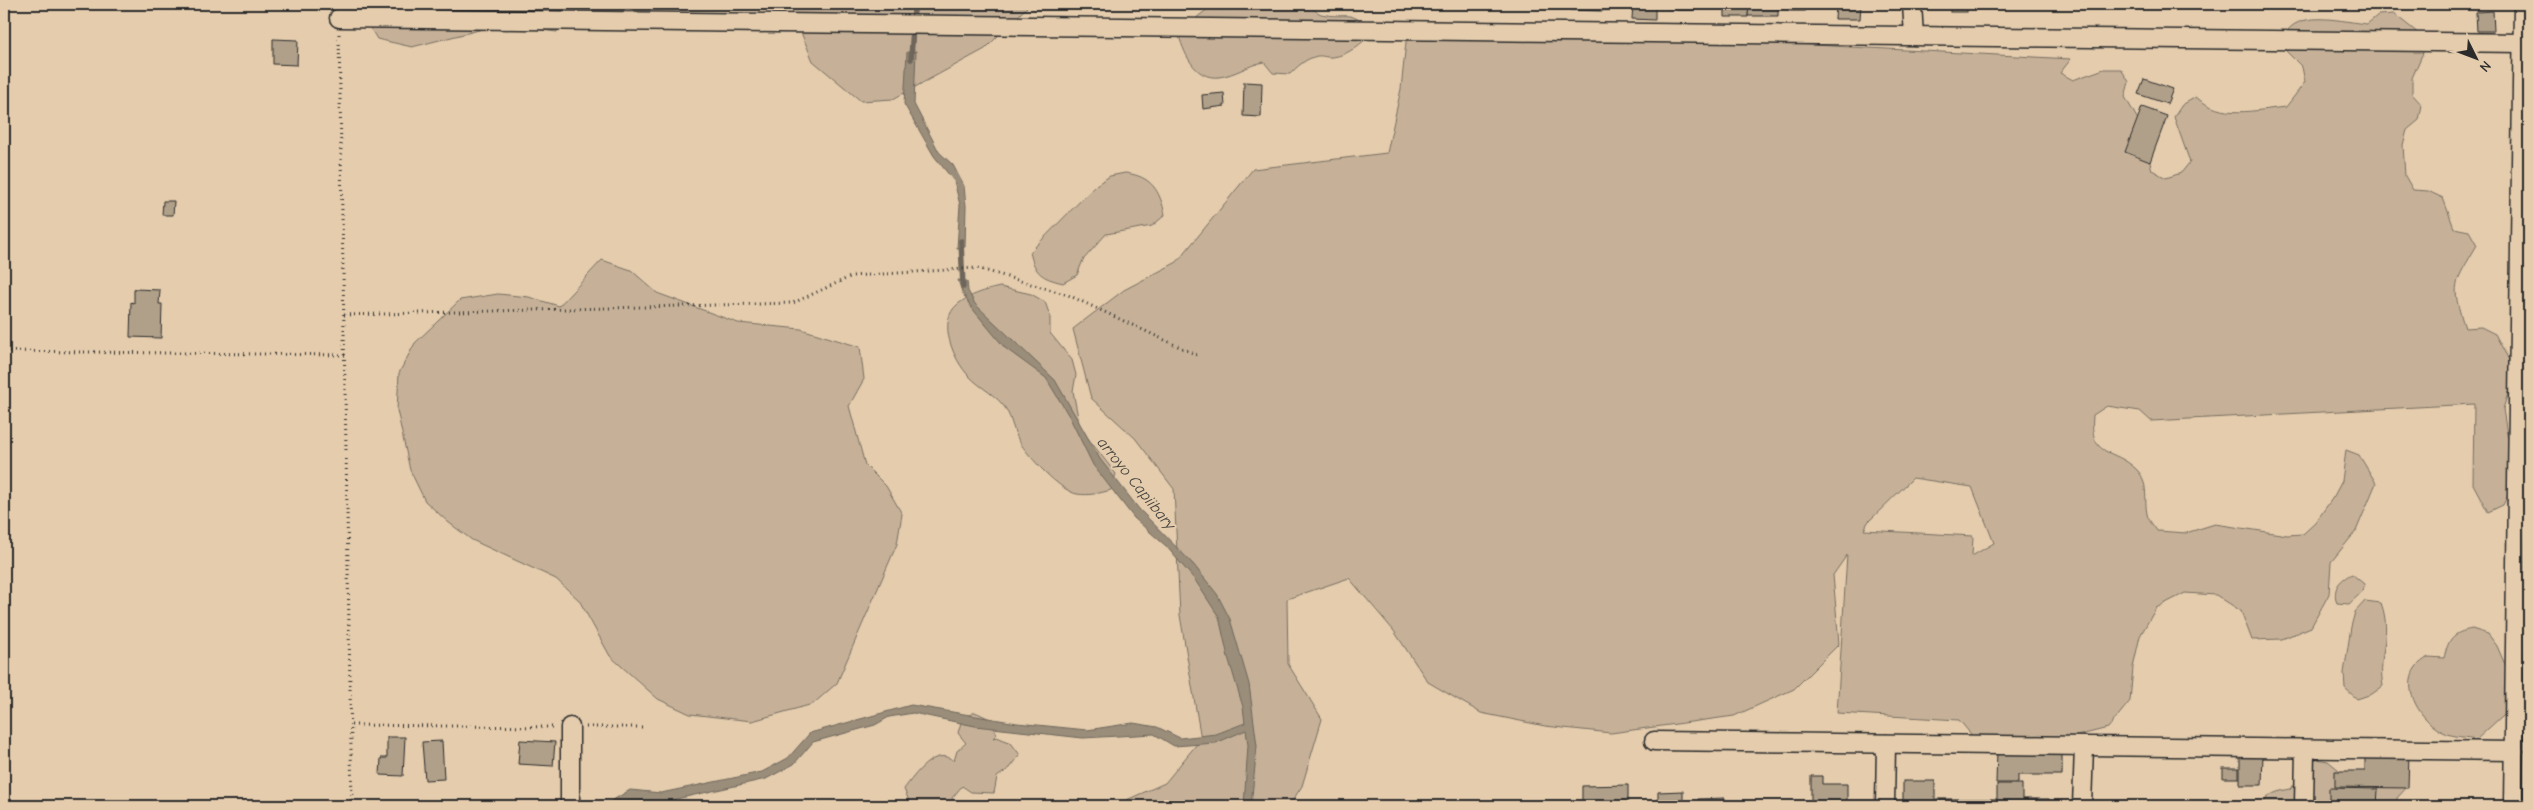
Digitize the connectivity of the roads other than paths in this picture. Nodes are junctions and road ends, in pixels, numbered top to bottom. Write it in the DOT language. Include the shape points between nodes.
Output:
graph roads {
  1 [pos="1912,4"];
  2 [pos="2523,4"];
  3 [pos="339,18"];
  4 [pos="1914,36"];
  5 [pos="2525,53"];
  6 [pos="2524,395"];
  7 [pos="570,727"];
  8 [pos="2522,733"];
  9 [pos="1654,741"];
  10 [pos="1886,744"];
  11 [pos="2084,746"];
  12 [pos="2305,749"];
  13 [pos="2514,751"];
  14 [pos="570,806"];
  15 [pos="1885,806"];
  16 [pos="2082,806"];
  17 [pos="2304,806"];
  18 [pos="2513,806"];
  1 -- 4 [label="street"];
  2 -- 5 [label="street"];
  3 -- 4 [label="street"];
  4 -- 5 [label="street"];
  5 -- 6 [label="street"];
  6 -- 8 [label="street"];
  7 -- 14 [label="street"];
  8 -- 13 [label="street"];
  9 -- 10 [label="street"];
  10 -- 11 [label="street"];
  10 -- 15 [label="street"];
  11 -- 12 [label="street"];
  11 -- 16 [label="street"];
  12 -- 13 [label="street"];
  12 -- 17 [label="street"];
  13 -- 18 [label="street"];
}
